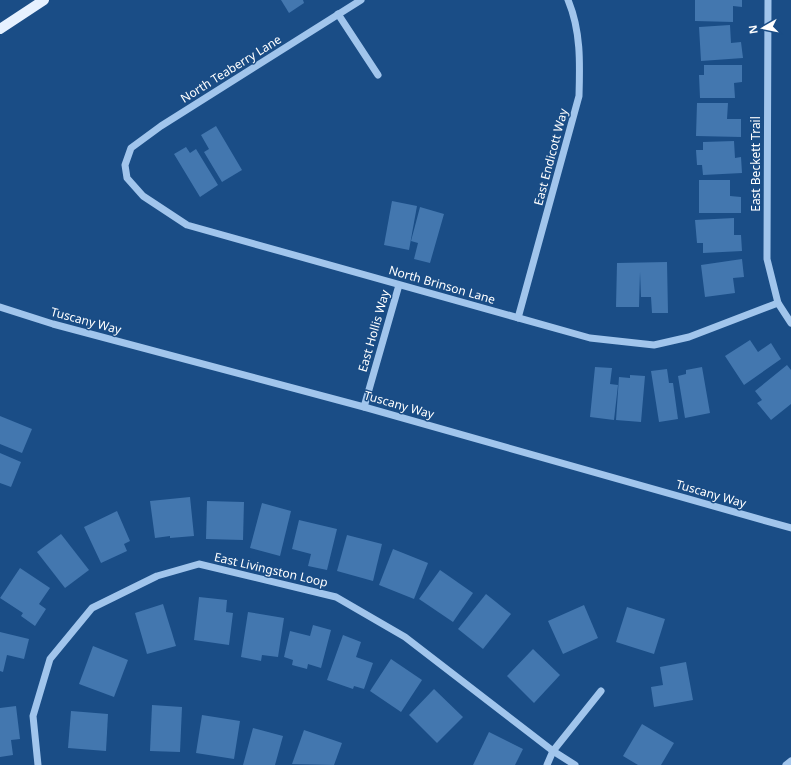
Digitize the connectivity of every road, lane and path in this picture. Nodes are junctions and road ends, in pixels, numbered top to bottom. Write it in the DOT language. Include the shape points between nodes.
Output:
graph roads {
  1 [pos="44,0"];
  2 [pos="360,0"];
  3 [pos="568,0"];
  4 [pos="768,0"];
  5 [pos="338,14"];
  6 [pos="0,29"];
  7 [pos="378,75"];
  8 [pos="124,165"];
  9 [pos="399,285"];
  10 [pos="778,303"];
  11 [pos="0,307"];
  12 [pos="518,318"];
  13 [pos="791,323"];
  14 [pos="364,407"];
  15 [pos="791,528"];
  16 [pos="601,691"];
  17 [pos="553,751"];
  18 [pos="791,761"];
  19 [pos="38,765"];
  20 [pos="547,765"];
  21 [pos="575,765"];
  22 [pos="786,765"];
  1 -- 6 [label="main road"];
  2 -- 5 [label="street, North Teaberry Lane"];
  3 -- 12 [label="street, East Endicott Way" via="575,16 580,59 579,96"];
  4 -- 10 [label="street, East Beckett Trail" via="767,259"];
  5 -- 7 [label="street"];
  5 -- 8 [label="street, North Teaberry Lane" via="161,126 131,148"];
  8 -- 9 [label="street, North Brinson Lane" via="127,178 143,196 187,225"];
  9 -- 12 [label="street, North Brinson Lane"];
  9 -- 14 [label="street, East Hollis Way"];
  10 -- 12 [label="street, North Brinson Lane" via="689,337 654,345 590,338"];
  10 -- 13 [label="street, East Beckett Trail"];
  11 -- 14 [label="street, Tuscany Way" via="53,324"];
  14 -- 15 [label="street, Tuscany Way"];
  16 -- 17 [label="street"];
  17 -- 19 [label="street, East Livingston Loop" via="405,637 336,597 199,564 156,576 92,608 50,659 33,716"];
  17 -- 20 [label="street"];
  17 -- 21 [label="street, East Livingston Loop"];
  18 -- 22 [label="street"];
}
